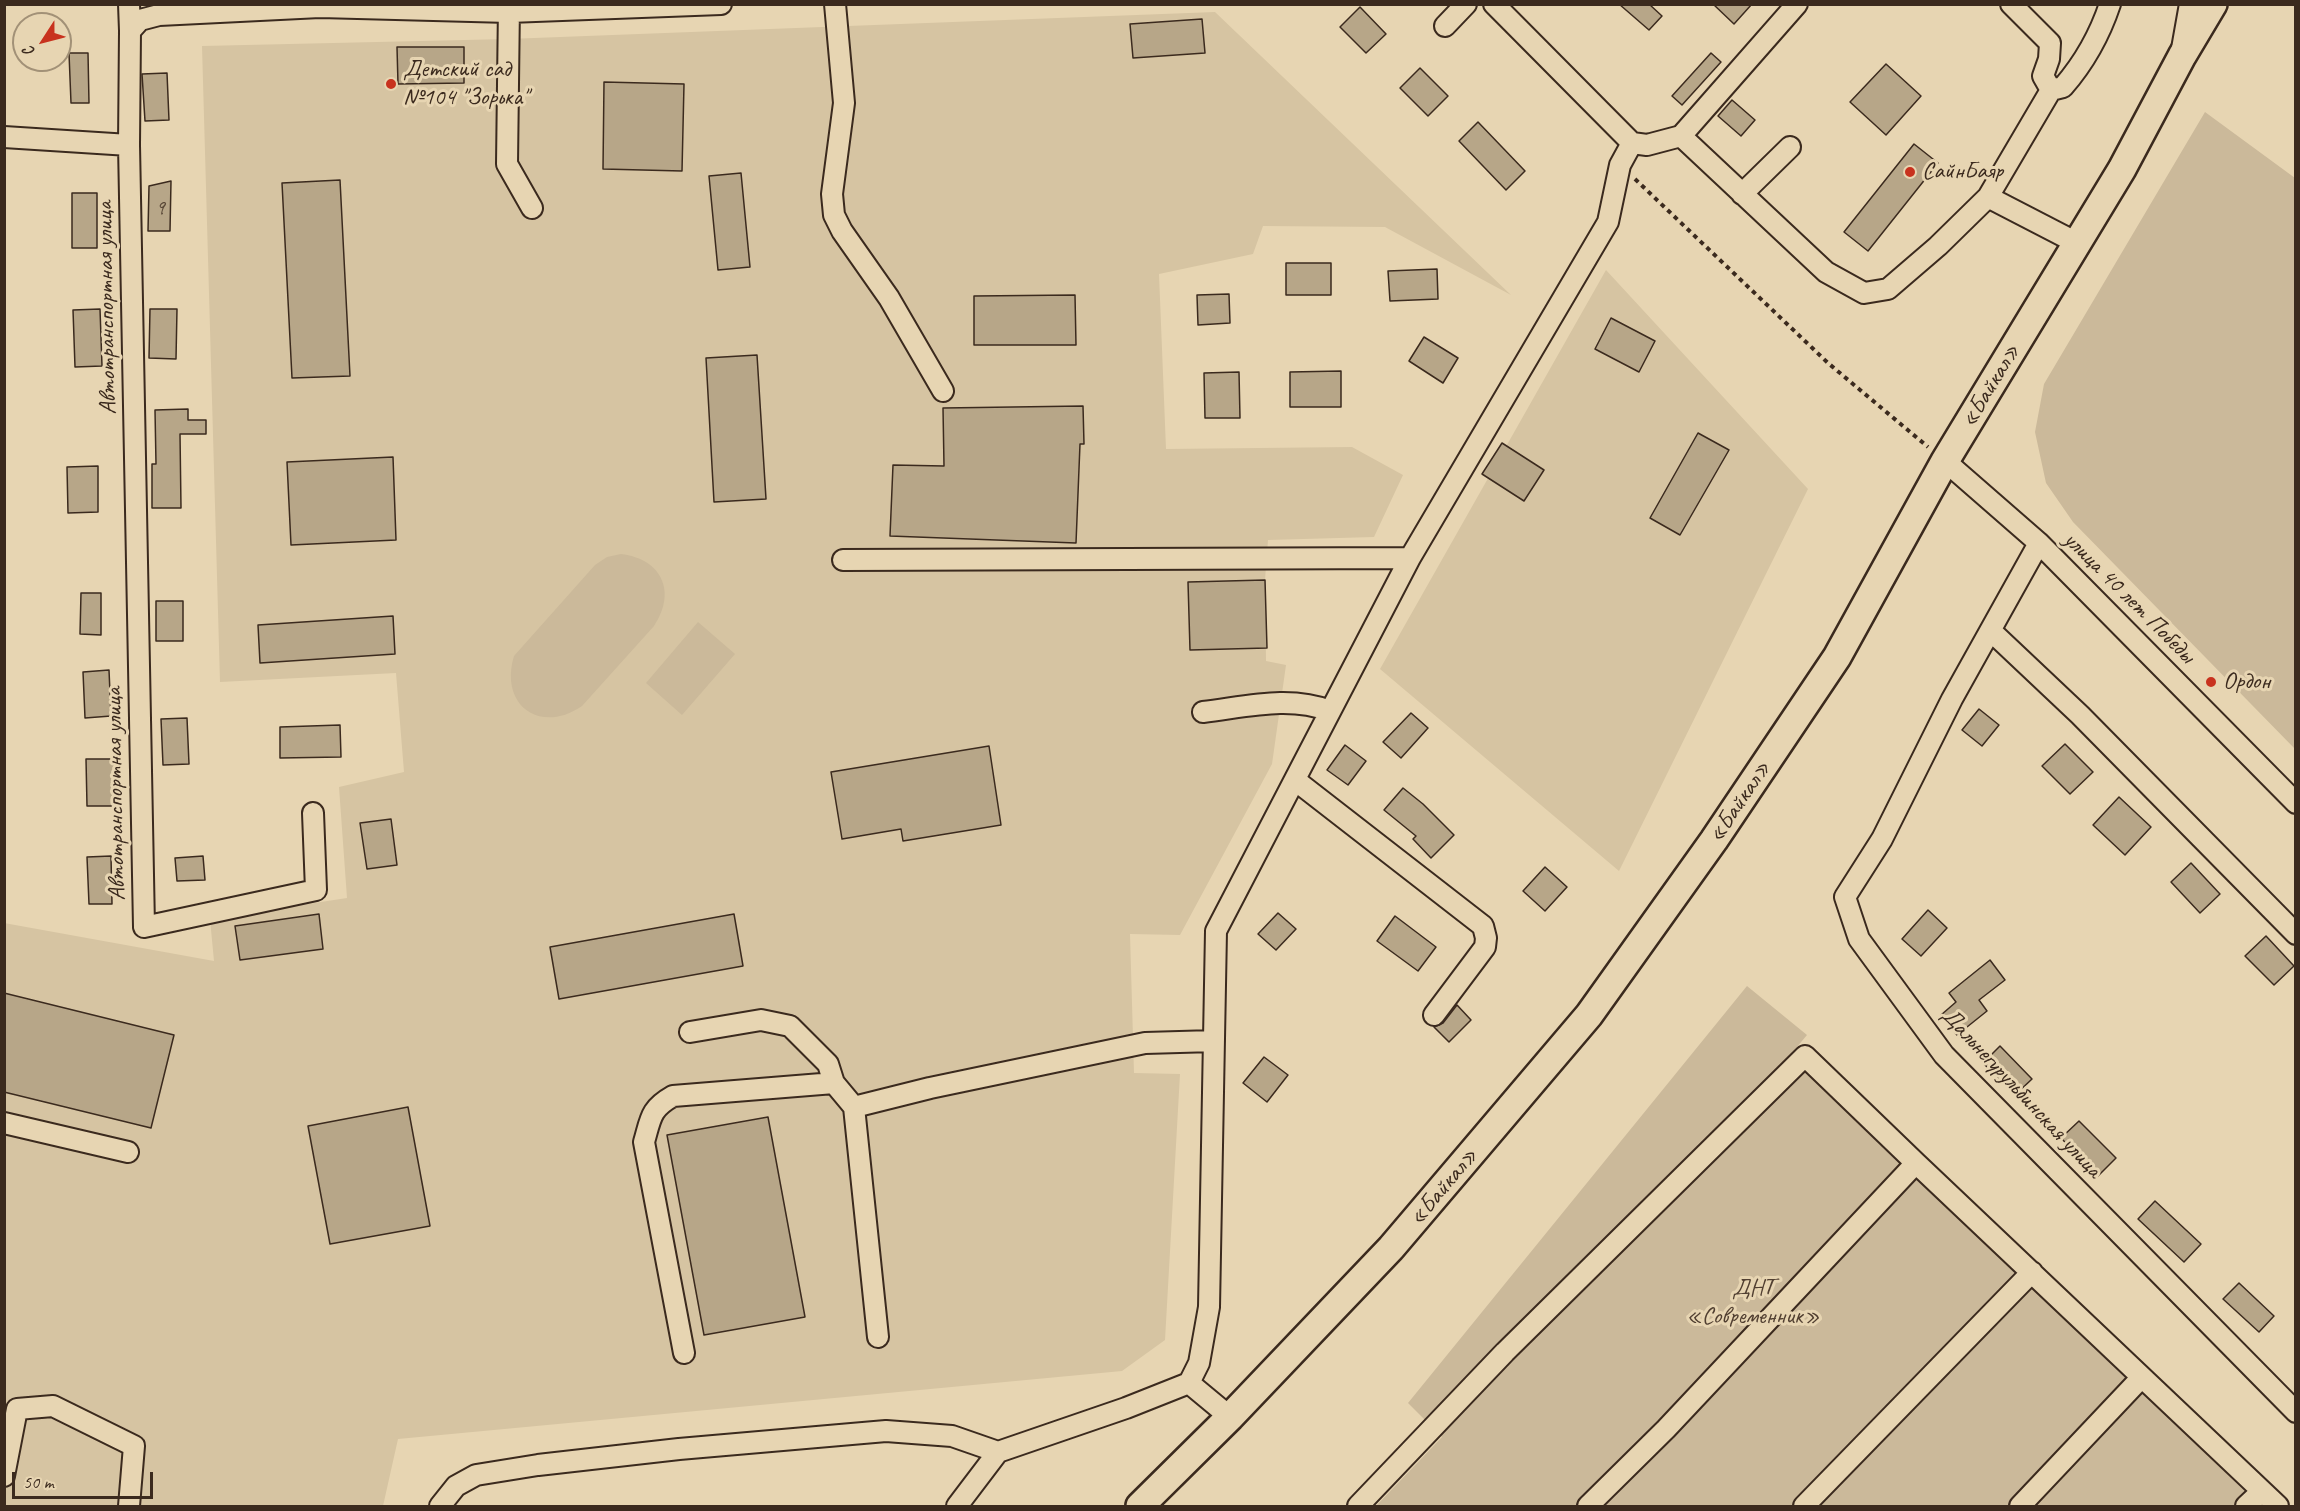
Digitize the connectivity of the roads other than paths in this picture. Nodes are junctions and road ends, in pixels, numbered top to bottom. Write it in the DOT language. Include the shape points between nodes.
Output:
graph roads {
  1 [pos="129,4"];
  2 [pos="722,4"];
  3 [pos="835,4"];
  4 [pos="1466,4"];
  5 [pos="1494,4"];
  6 [pos="2011,4"];
  7 [pos="2110,4"];
  8 [pos="2192,4"];
  9 [pos="2212,4"];
  10 [pos="1794,5"];
  11 [pos="509,8"];
  12 [pos="1445,26"];
  13 [pos="130,31"];
  14 [pos="2182,56"];
  15 [pos="2050,90"];
  16 [pos="1681,136"];
  17 [pos="4,137"];
  18 [pos="1632,142"];
  19 [pos="129,145"];
  20 [pos="1790,147"];
  21 [pos="1742,194"];
  22 [pos="1988,197"];
  23 [pos="532,208"];
  24 [pos="2077,243"];
  25 [pos="943,391"];
  26 [pos="1945,461"];
  27 [pos="2039,543"];
  28 [pos="1410,558"];
  29 [pos="843,560"];
  30 [pos="1991,631"];
  31 [pos="1330,711"];
  32 [pos="1203,712"];
  33 [pos="1295,780"];
  34 [pos="2295,803"];
  35 [pos="313,813"];
  36 [pos="2295,934"];
  37 [pos="1434,1015"];
  38 [pos="690,1032"];
  39 [pos="1214,1041"];
  40 [pos="834,1083"];
  41 [pos="854,1107"];
  42 [pos="4,1123"];
  43 [pos="128,1152"];
  44 [pos="1916,1163"];
  45 [pos="2032,1272"];
  46 [pos="878,1337"];
  47 [pos="684,1353"];
  48 [pos="2141,1378"];
  49 [pos="1189,1383"];
  50 [pos="2295,1412"];
  51 [pos="1230,1417"];
  52 [pos="998,1452"];
  53 [pos="4,1476"];
  54 [pos="2262,1491"];
  55 [pos="129,1506"];
  56 [pos="440,1506"];
  57 [pos="957,1506"];
  58 [pos="1140,1506"];
  59 [pos="1358,1506"];
  60 [pos="1588,1506"];
  61 [pos="1804,1506"];
  62 [pos="2020,1506"];
  63 [pos="2246,1506"];
  64 [pos="2278,1506"];
  1 -- 13 [label="street, Автотранспортная улица"];
  2 -- 11 [label="street"];
  3 -- 25 [label="street" via="844,103 832,194 834,214"];
  4 -- 12 [label="street"];
  5 -- 18 [label="street"];
  6 -- 15 [label="street" via="2050,43 2043,76"];
  7 -- 15 [label="street" via="2074,75 2064,87"];
  8 -- 14 [label="main road"];
  9 -- 14 [label="highway, «Байкал»"];
  10 -- 16 [label="street"];
  11 -- 13 [label="street" via="320,7 159,15 140,20"];
  11 -- 23 [label="street" via="507,164"];
  13 -- 19 [label="street, Автотранспортная улица"];
  14 -- 24 [label="highway, «Байкал»" via="2122,169"];
  15 -- 22 [label="street"];
  16 -- 18 [label="street" via="1647,144"];
  16 -- 21 [label="street"];
  17 -- 19 [label="street"];
  18 -- 28 [label="street" via="1620,165 1608,222"];
  19 -- 35 [label="street, Автотранспортная улица" via="144,927 316,890"];
  20 -- 21 [label="street"];
  21 -- 22 [label="street" via="1826,272 1864,293 1888,289"];
  22 -- 24 [label="street"];
  24 -- 26 [label="highway, «Байкал»"];
  26 -- 27 [label="street, улица 40 лет Победы"];
  26 -- 51 [label="highway, «Байкал»" via="1837,657 1714,840 1589,1015 1391,1248"];
  27 -- 30 [label="street, Дальнегурульбинская улица"];
  27 -- 34 [label="street, улица 40 лет Победы"];
  28 -- 29 [label="street"];
  28 -- 31 [label="street"];
  30 -- 36 [label="street" via="2080,715"];
  30 -- 50 [label="street, Дальнегурульбинская улица" via="1882,839 1845,897 1859,939 1944,1054"];
  31 -- 32 [label="street" via="1292,702"];
  31 -- 33 [label="street"];
  33 -- 37 [label="street" via="1483,926 1485,947"];
  33 -- 39 [label="street" via="1216,931"];
  38 -- 40 [label="street" via="761,1020 790,1026 828,1064"];
  39 -- 41 [label="street" via="1145,1043"];
  39 -- 49 [label="street" via="1209,1307 1199,1363"];
  40 -- 41 [label="street"];
  40 -- 47 [label="street" via="673,1096 658,1104 644,1142"];
  41 -- 46 [label="street"];
  42 -- 43 [label="street"];
  44 -- 45 [label="street"];
  44 -- 59 [label="street" via="1805,1056 1505,1352"];
  44 -- 60 [label="street" via="1666,1429"];
  45 -- 48 [label="street"];
  45 -- 61 [label="street"];
  48 -- 54 [label="street"];
  48 -- 62 [label="street"];
  49 -- 51 [label="street"];
  49 -- 52 [label="street"];
  51 -- 58 [label="highway, «Байкал»"];
  52 -- 56 [label="street" via="952,1436 886,1431 679,1449 476,1475 456,1486"];
  52 -- 57 [label="street"];
  53 -- 55 [label="street" via="17,1409 53,1406 134,1446"];
  54 -- 63 [label="street"];
  54 -- 64 [label="street"];
}
